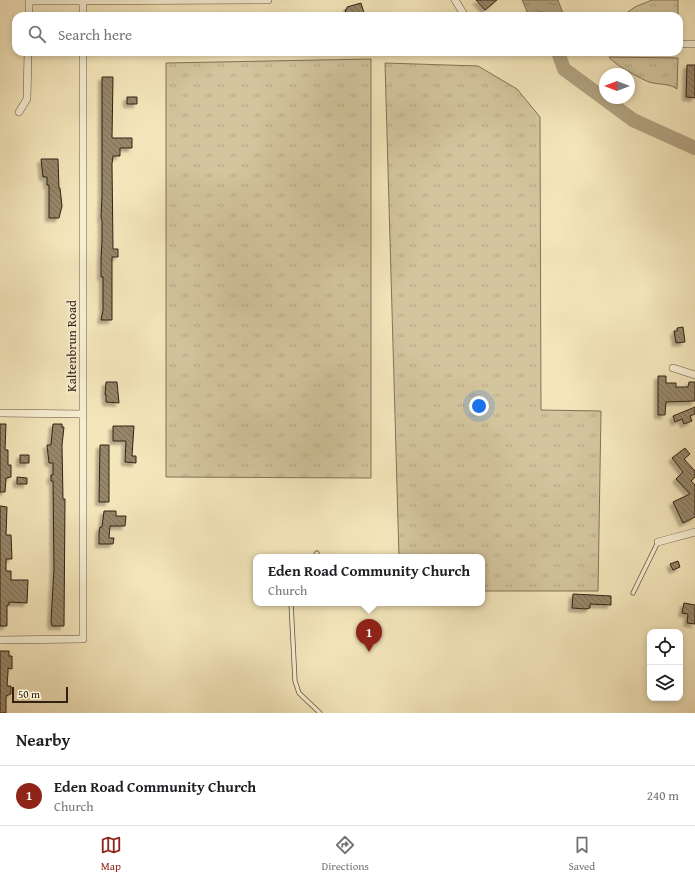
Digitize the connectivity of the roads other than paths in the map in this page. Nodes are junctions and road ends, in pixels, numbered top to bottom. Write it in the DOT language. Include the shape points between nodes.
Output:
graph roads {
  1 [pos="268,0"];
  2 [pos="455,0"];
  3 [pos="29,1"];
  4 [pos="83,2"];
  5 [pos="29,12"];
  6 [pos="83,12"];
  7 [pos="462,12"];
  8 [pos="683,44"];
  9 [pos="695,44"];
  10 [pos="28,56"];
  11 [pos="83,56"];
  12 [pos="19,112"];
  13 [pos="673,368"];
  14 [pos="695,375"];
  15 [pos="0,413"];
  16 [pos="83,414"];
  17 [pos="695,532"];
  18 [pos="658,542"];
  19 [pos="633,592"];
  20 [pos="291,606"];
  21 [pos="0,640"];
  22 [pos="320,713"];
  1 -- 4 [label="street"];
  2 -- 7 [label="street"];
  3 -- 4 [label="street"];
  3 -- 5 [label="street"];
  4 -- 6 [label="street"];
  8 -- 9 [label="street"];
  10 -- 12 [label="street" via="27,99"];
  11 -- 16 [label="street, Kaltenbrun Road"];
  13 -- 14 [label="street"];
  15 -- 16 [label="street"];
  16 -- 21 [label="street, Kaltenbrun Road" via="83,639"];
  17 -- 18 [label="street"];
  18 -- 19 [label="lane"];
  20 -- 22 [label="lane" via="294,681 299,693"];
}
